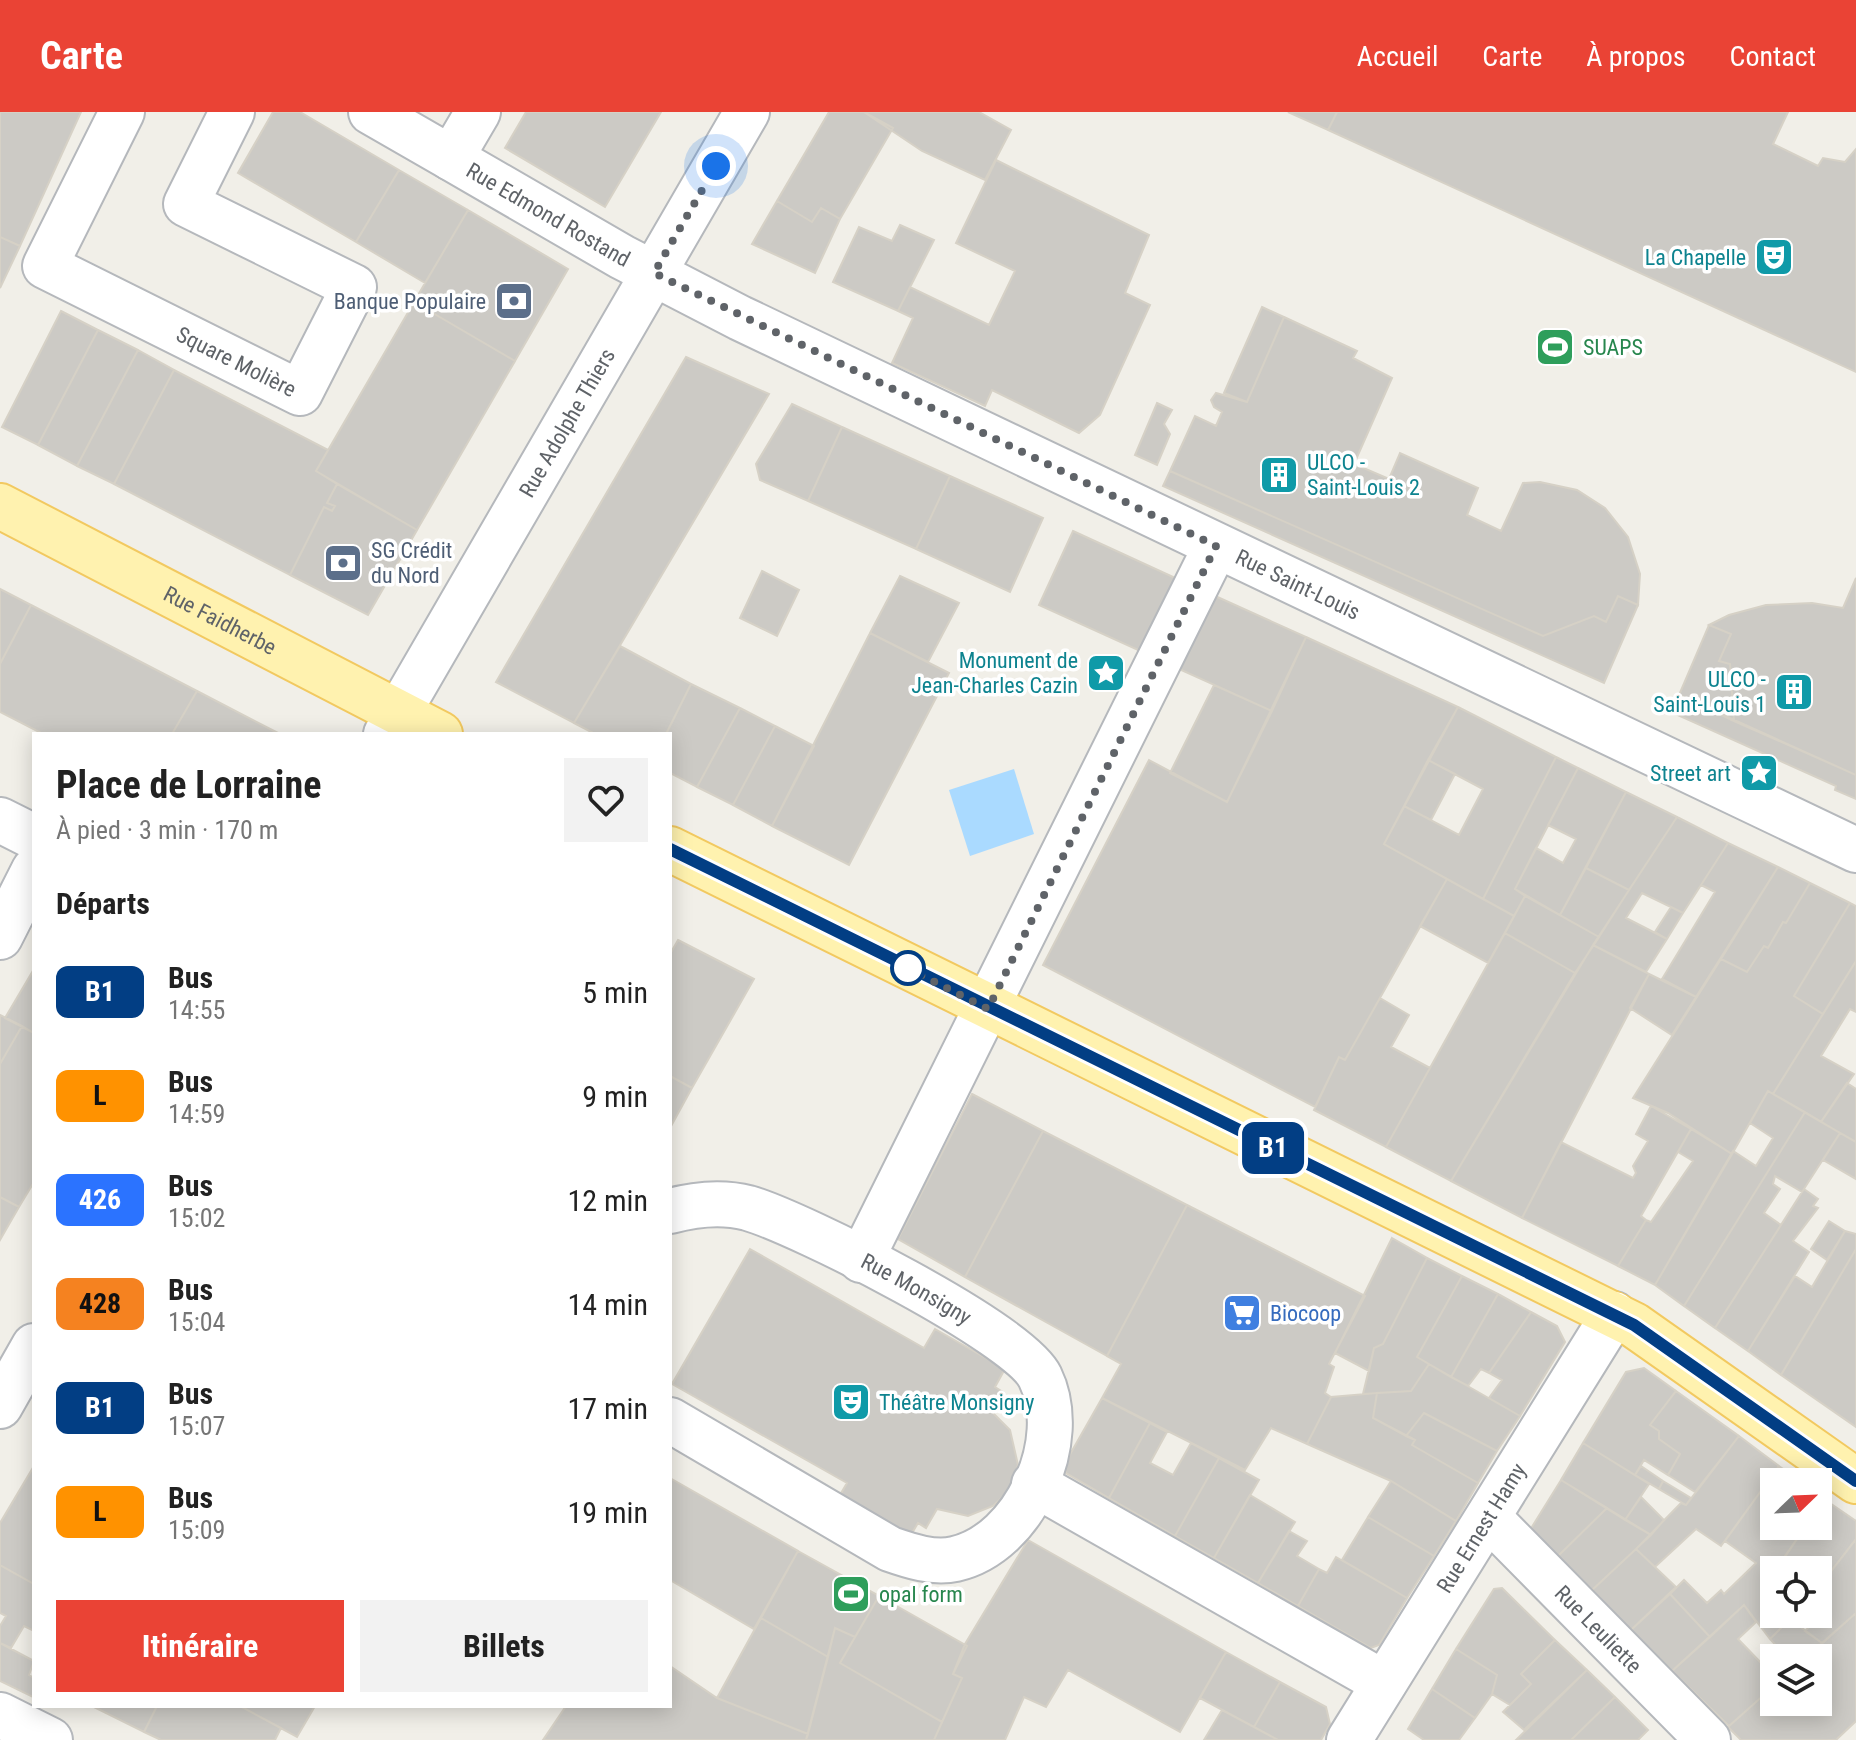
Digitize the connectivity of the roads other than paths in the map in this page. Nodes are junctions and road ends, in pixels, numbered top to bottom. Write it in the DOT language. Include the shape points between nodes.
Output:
graph roads {
  1 [pos="122,112"];
  2 [pos="232,112"];
  3 [pos="371,112"];
  4 [pos="478,112"];
  5 [pos="747,112"];
  6 [pos="451,158"];
  7 [pos="654,273"];
  8 [pos="0,506"];
  9 [pos="1216,546"];
  10 [pos="392,723"];
  11 [pos="431,732"];
  12 [pos="0,820"];
  13 [pos="32,836"];
  14 [pos="672,850"];
  15 [pos="1856,850"];
  16 [pos="32,874"];
  17 [pos="0,937"];
  18 [pos="988,1009"];
  19 [pos="672,1211"];
  20 [pos="861,1260"];
  21 [pos="1614,1314"];
  22 [pos="32,1350"];
  23 [pos="0,1406"];
  24 [pos="672,1421"];
  25 [pos="1856,1481"];
  26 [pos="1034,1484"];
  27 [pos="1489,1518"];
  28 [pos="1384,1683"];
  29 [pos="0,1715"];
  30 [pos="50,1740"];
  31 [pos="1349,1740"];
  32 [pos="1708,1740"];
  1 -- 2 [label="street, Square Molière" via="45,266 300,393 354,287 186,204"];
  3 -- 6 [label="street"];
  4 -- 6 [label="street, Rue Edmond Rostand"];
  5 -- 7 [label="street, Rue Adolphe Thiers"];
  6 -- 7 [label="street, Rue Edmond Rostand"];
  7 -- 9 [label="street, Rue Saint-Louis"];
  7 -- 10 [label="street, Rue Adolphe Thiers"];
  8 -- 10 [label="main road, Rue Faidherbe"];
  9 -- 15 [label="street, Rue Saint-Louis"];
  9 -- 18 [label="street"];
  10 -- 11 [label="main road, Rue Faidherbe"];
  12 -- 13 [label="street"];
  14 -- 18 [label="main road"];
  16 -- 17 [label="street"];
  18 -- 20 [label="street"];
  18 -- 21 [label="main road"];
  19 -- 20 [label="street, Rue Monsigny" via="717,1203 746,1208"];
  20 -- 26 [label="street, Rue Monsigny" via="1031,1361 1051,1409 1046,1451"];
  21 -- 25 [label="main road"];
  21 -- 27 [label="street, Rue Ernest Hamy"];
  22 -- 23 [label="street"];
  24 -- 26 [label="street, Rue Monsigny" via="890,1549 913,1557 952,1560 991,1543 1020,1512"];
  26 -- 28 [label="street"];
  27 -- 28 [label="street, Rue Ernest Hamy"];
  27 -- 32 [label="street, Rue Leuliette"];
  28 -- 31 [label="street, Rue Ernest Hamy"];
  29 -- 30 [label="street"];
}
